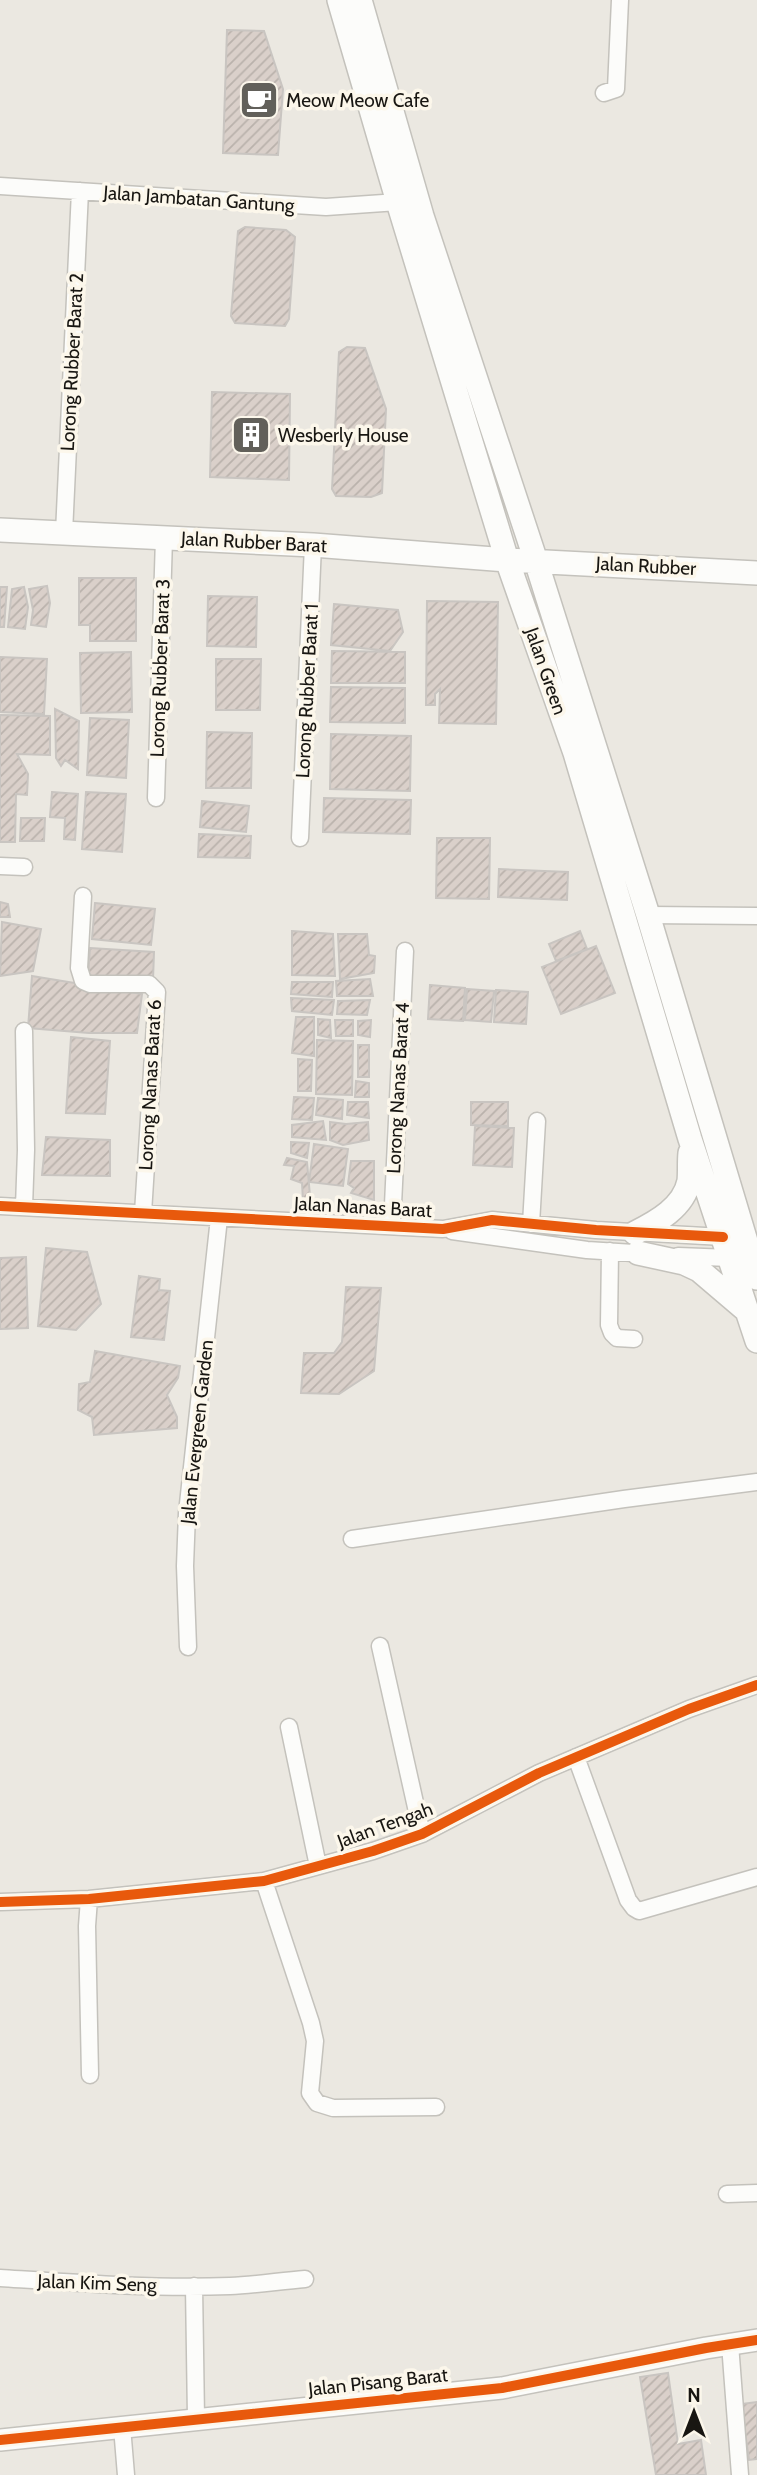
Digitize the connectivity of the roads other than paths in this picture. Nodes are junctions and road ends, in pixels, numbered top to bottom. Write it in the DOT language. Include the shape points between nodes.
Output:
graph roads {
  1 [pos="339,0"];
  2 [pos="360,0"];
  3 [pos="620,0"];
  4 [pos="604,93"];
  5 [pos="0,186"];
  6 [pos="80,191"];
  7 [pos="398,202"];
  8 [pos="0,530"];
  9 [pos="64,533"];
  10 [pos="164,538"];
  11 [pos="313,545"];
  12 [pos="507,560"];
  13 [pos="536,561"];
  14 [pos="757,573"];
  15 [pos="156,798"];
  16 [pos="300,838"];
  17 [pos="0,866"];
  18 [pos="24,867"];
  19 [pos="83,896"];
  20 [pos="648,915"];
  21 [pos="757,916"];
  22 [pos="405,951"];
  23 [pos="23,1031"];
  24 [pos="537,1121"];
  25 [pos="690,1139"];
  26 [pos="0,1206"];
  27 [pos="24,1207"];
  28 [pos="143,1213"];
  29 [pos="219,1217"];
  30 [pos="531,1224"];
  31 [pos="392,1226"];
  32 [pos="443,1229"];
  33 [pos="636,1243"];
  34 [pos="610,1251"];
  35 [pos="746,1252"];
  36 [pos="748,1312"];
  37 [pos="634,1339"];
  38 [pos="757,1341"];
  39 [pos="757,1482"];
  40 [pos="352,1539"];
  41 [pos="380,1646"];
  42 [pos="188,1647"];
  43 [pos="757,1685"];
  44 [pos="289,1727"];
  45 [pos="576,1757"];
  46 [pos="422,1835"];
  47 [pos="318,1866"];
  48 [pos="757,1877"];
  49 [pos="264,1881"];
  50 [pos="89,1899"];
  51 [pos="0,1902"];
  52 [pos="90,2075"];
  53 [pos="436,2107"];
  54 [pos="757,2193"];
  55 [pos="727,2194"];
  56 [pos="0,2278"];
  57 [pos="305,2279"];
  58 [pos="194,2286"];
  59 [pos="757,2340"];
  60 [pos="730,2344"];
  61 [pos="197,2418"];
  62 [pos="122,2427"];
  63 [pos="0,2440"];
  64 [pos="126,2475"];
  65 [pos="740,2475"];
  1 -- 7 [label="main road, Jalan Green"];
  2 -- 13 [label="main road, Jalan Green" via="422,216"];
  3 -- 4 [label="street" via="617,89"];
  5 -- 6 [label="street, Jalan Jambatan Gantung"];
  6 -- 7 [label="street, Jalan Jambatan Gantung" via="327,207"];
  6 -- 9 [label="street, Lorong Rubber Barat 2"];
  7 -- 12 [label="main road, Jalan Green"];
  8 -- 9 [label="main road, Jalan Rubber Barat"];
  9 -- 10 [label="main road, Jalan Rubber Barat"];
  10 -- 11 [label="main road, Jalan Rubber Barat"];
  10 -- 15 [label="street, Lorong Rubber Barat 3"];
  11 -- 12 [label="main road, Jalan Rubber Barat"];
  11 -- 16 [label="street, Lorong Rubber Barat 1"];
  12 -- 13 [label="main road, Jalan Rubber Barat"];
  12 -- 25 [label="main road, Jalan Green" via="575,754"];
  13 -- 14 [label="main road, Jalan Rubber"];
  13 -- 20 [label="main road, Jalan Green"];
  17 -- 18 [label="street"];
  19 -- 28 [label="street, Lorong Nanas Barat 6" via="79,968 83,981 90,985 149,985 157,992"];
  20 -- 21 [label="street"];
  20 -- 35 [label="main road, Jalan Green"];
  22 -- 31 [label="street, Lorong Nanas Barat 4"];
  23 -- 27 [label="street"];
  24 -- 30 [label="street"];
  25 -- 33 [label="main road" via="689,1182 678,1203"];
  25 -- 35 [label="main road, Jalan Green"];
  26 -- 27 [label="street, Jalan Nanas Barat"];
  27 -- 28 [label="street, Jalan Nanas Barat"];
  28 -- 29 [label="street, Jalan Nanas Barat"];
  29 -- 31 [label="street, Jalan Nanas Barat"];
  29 -- 42 [label="street, Jalan Evergreen Garden" via="187,1513"];
  30 -- 32 [label="street, Jalan Nanas Barat" via="492,1220"];
  30 -- 33 [label="street, Jalan Nanas Barat"];
  31 -- 32 [label="street, Jalan Nanas Barat"];
  32 -- 34 [label="street"];
  33 -- 34 [label="street"];
  33 -- 35 [label="street"];
  33 -- 36 [label="main road" via="699,1270"];
  34 -- 37 [label="street" via="609,1325 617,1338"];
  35 -- 36 [label="main road, Jalan Green"];
  36 -- 38 [label="main road, Jalan Green"];
  39 -- 40 [label="street"];
  41 -- 46 [label="street"];
  43 -- 45 [label="street, Jalan Tengah"];
  44 -- 47 [label="street"];
  45 -- 46 [label="street, Jalan Tengah"];
  45 -- 48 [label="street" via="634,1908"];
  46 -- 47 [label="street, Jalan Tengah"];
  47 -- 49 [label="street, Jalan Tengah"];
  49 -- 50 [label="street, Jalan Tengah"];
  49 -- 53 [label="street" via="311,2023 310,2092 317,2103 333,2108"];
  50 -- 51 [label="street, Jalan Tengah"];
  50 -- 52 [label="street"];
  54 -- 55 [label="street"];
  56 -- 58 [label="street, Jalan Kim Seng"];
  57 -- 58 [label="street, Jalan Kim Seng"];
  58 -- 61 [label="street"];
  59 -- 60 [label="street, Jalan Pisang Barat"];
  60 -- 61 [label="street, Jalan Pisang Barat" via="502,2388"];
  60 -- 65 [label="street"];
  61 -- 62 [label="street, Jalan Pisang Barat"];
  62 -- 63 [label="street, Jalan Pisang Barat"];
  62 -- 64 [label="street"];
}
